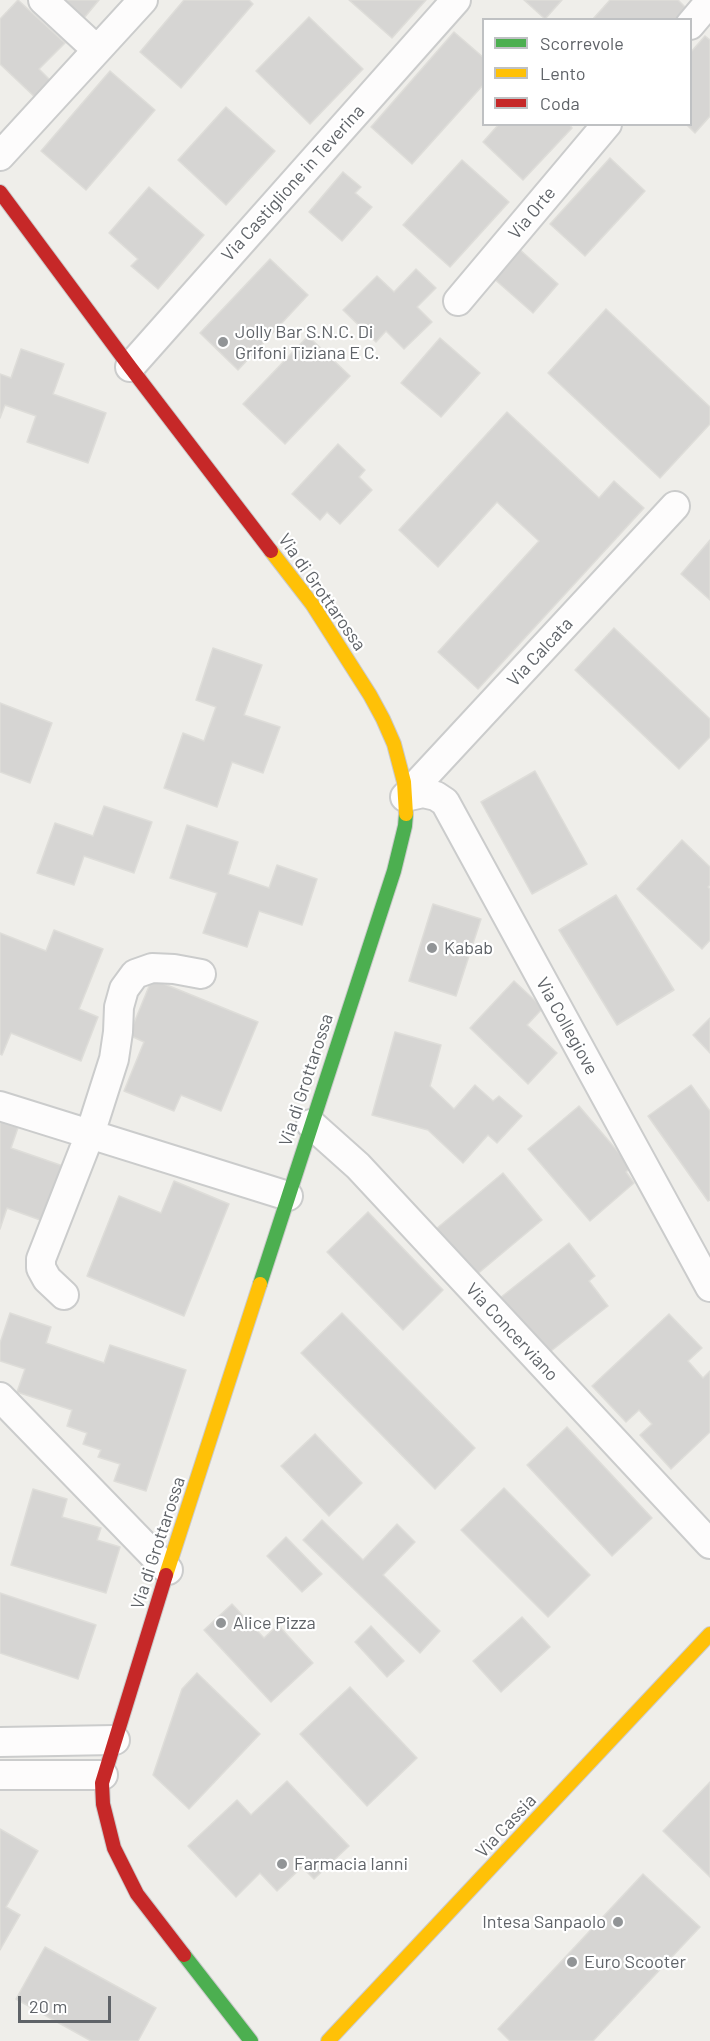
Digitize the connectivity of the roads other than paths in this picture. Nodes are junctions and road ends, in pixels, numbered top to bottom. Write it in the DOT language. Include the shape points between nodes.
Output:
graph roads {
  1 [pos="43,0"];
  2 [pos="143,0"];
  3 [pos="456,0"];
  4 [pos="98,50"];
  5 [pos="605,126"];
  6 [pos="0,156"];
  7 [pos="0,192"];
  8 [pos="458,301"];
  9 [pos="130,367"];
  10 [pos="675,506"];
  11 [pos="405,797"];
  12 [pos="201,974"];
  13 [pos="0,1106"];
  14 [pos="310,1124"];
  15 [pos="90,1134"];
  16 [pos="288,1196"];
  17 [pos="710,1287"];
  18 [pos="64,1295"];
  19 [pos="0,1396"];
  20 [pos="710,1544"];
  21 [pos="168,1569"];
  22 [pos="710,1634"];
  23 [pos="115,1740"];
  24 [pos="0,1742"];
  25 [pos="0,1775"];
  26 [pos="103,1775"];
  27 [pos="250,2041"];
  28 [pos="328,2041"];
  1 -- 4 [label="street"];
  2 -- 4 [label="street"];
  3 -- 9 [label="street, Via Castiglione in Teverina"];
  4 -- 6 [label="street"];
  5 -- 8 [label="street, Via Orte"];
  7 -- 9 [label="street, Via di Grottarossa"];
  9 -- 11 [label="street, Via di Grottarossa" via="333,635 390,735 401,767"];
  10 -- 11 [label="street, Via Calcata"];
  11 -- 14 [label="street, Via di Grottarossa" via="405,826 394,871"];
  11 -- 17 [label="street, Via Collegiove" via="423,793 444,802"];
  12 -- 15 [label="street" via="152,968 135,974 124,989 114,1059"];
  13 -- 15 [label="street"];
  14 -- 16 [label="street, Via di Grottarossa"];
  14 -- 20 [label="street, Via Concerviano" via="358,1166"];
  15 -- 16 [label="street"];
  15 -- 18 [label="street" via="41,1259 47,1280"];
  16 -- 21 [label="street, Via di Grottarossa"];
  19 -- 21 [label="street"];
  21 -- 23 [label="street, Via di Grottarossa"];
  22 -- 28 [label="street, Via Cassia"];
  23 -- 24 [label="street"];
  23 -- 26 [label="street, Via di Grottarossa"];
  25 -- 26 [label="street"];
  26 -- 27 [label="street, Via di Grottarossa" via="101,1790 109,1831 129,1879"];
}
